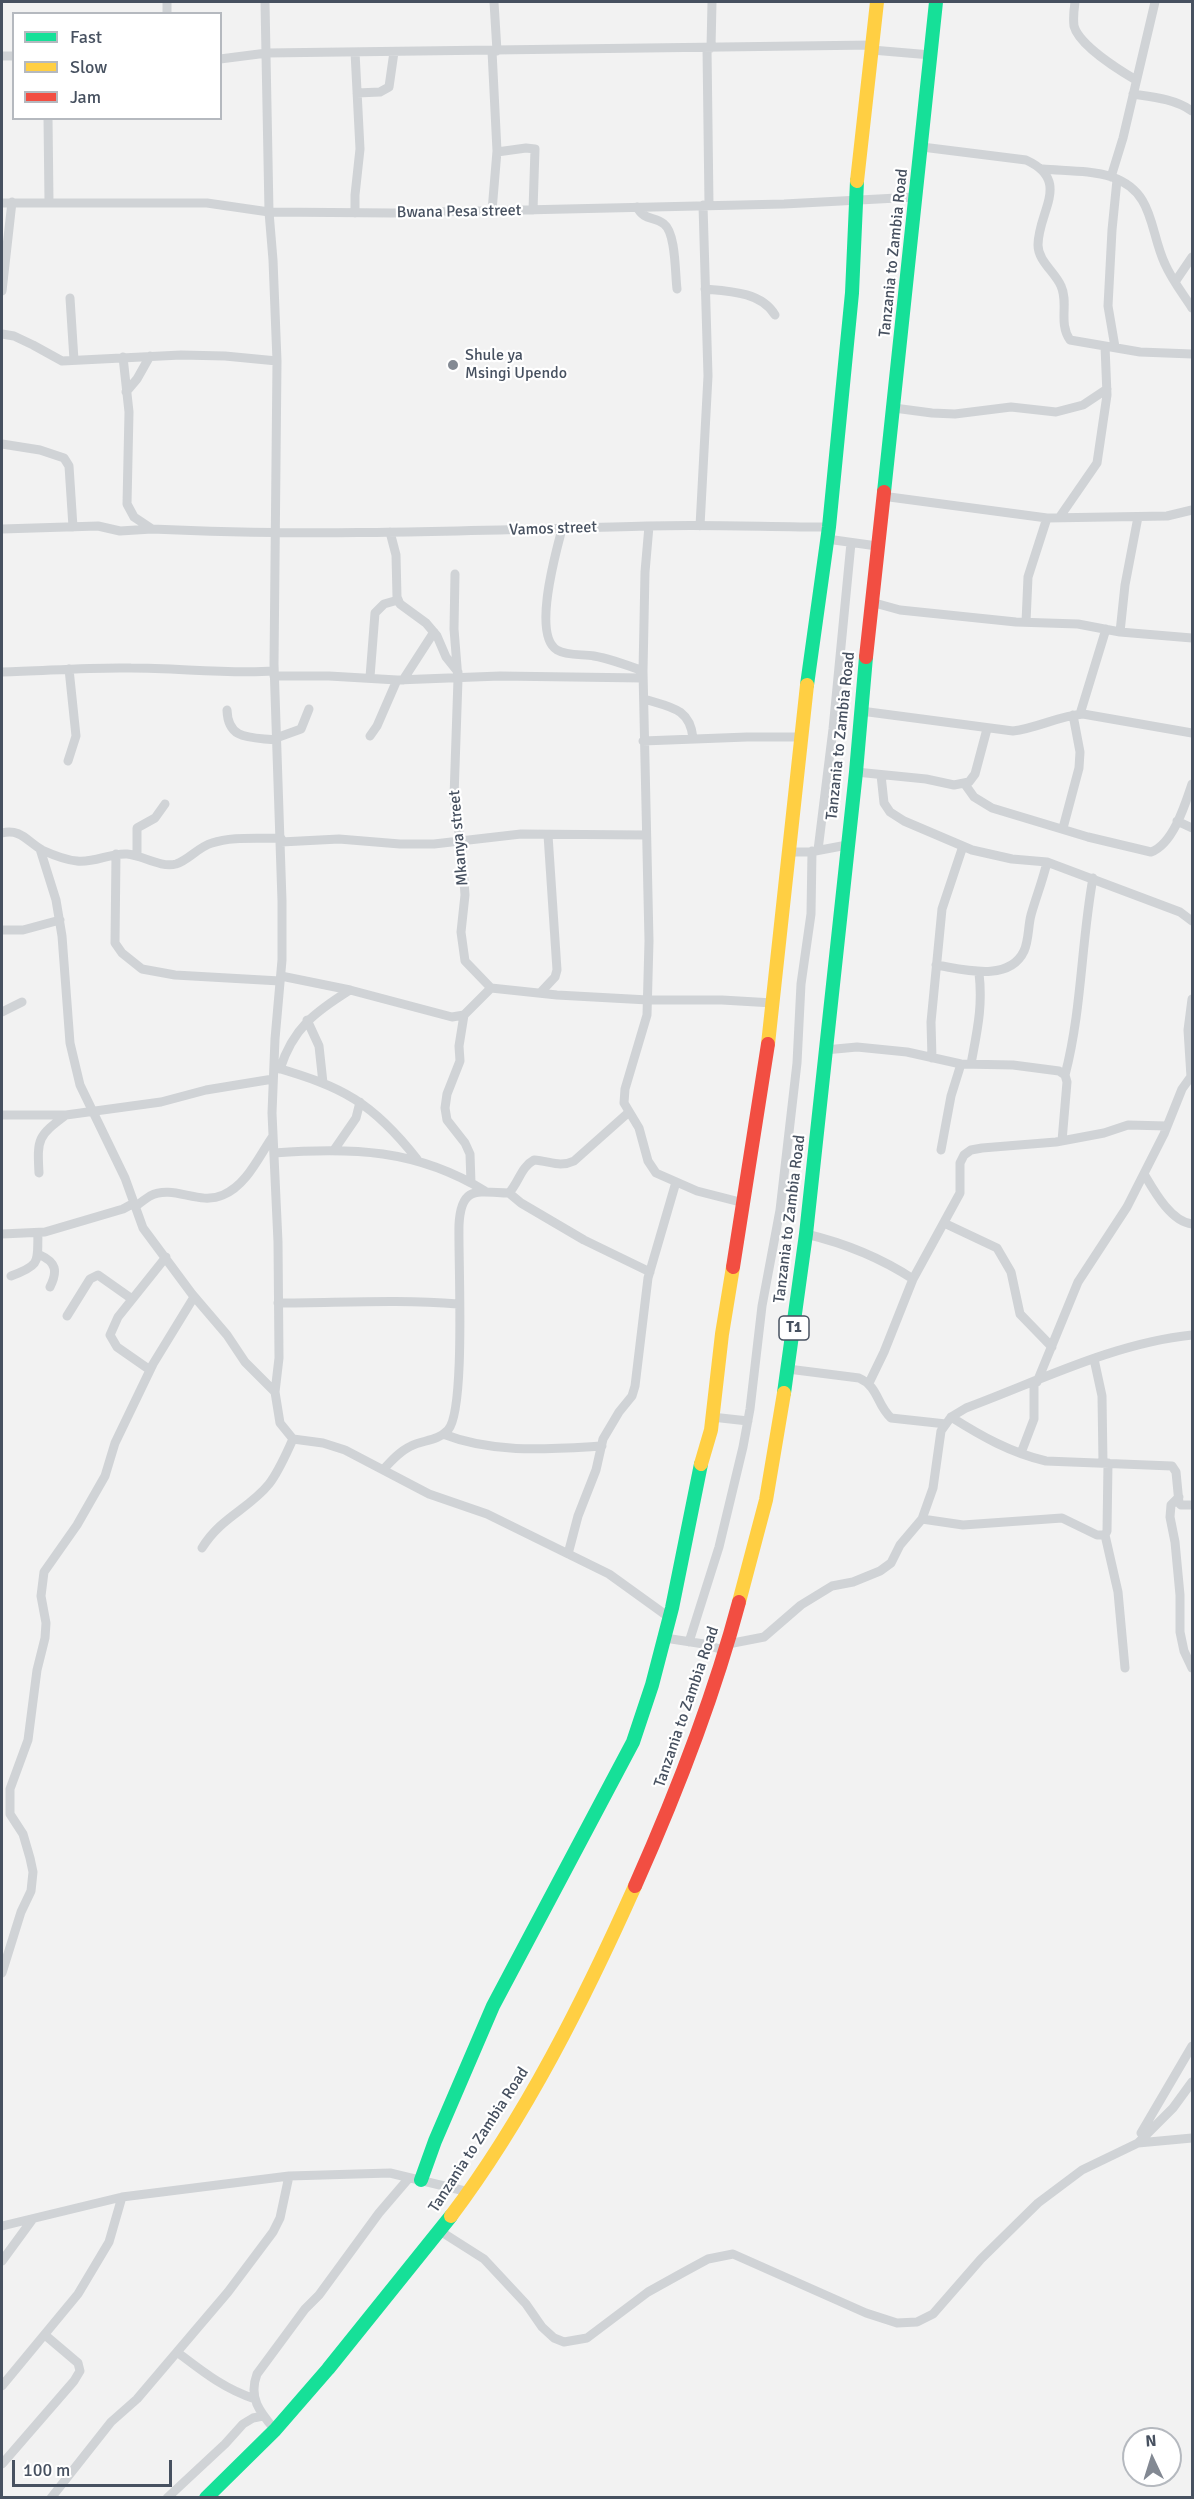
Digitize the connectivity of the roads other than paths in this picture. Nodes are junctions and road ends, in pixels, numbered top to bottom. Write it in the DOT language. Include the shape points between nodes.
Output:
graph roads {
  1 [pos="265,2"];
  2 [pos="494,2"];
  3 [pos="712,2"];
  4 [pos="877,2"];
  5 [pos="936,2"];
  6 [pos="1075,2"];
  7 [pos="1155,2"];
  8 [pos="709,48"];
  9 [pos="873,48"];
  10 [pos="495,51"];
  11 [pos="356,52"];
  12 [pos="394,52"];
  13 [pos="267,53"];
  14 [pos="931,55"];
  15 [pos="222,58"];
  16 [pos="1136,80"];
  17 [pos="357,93"];
  18 [pos="1133,94"];
  19 [pos="1192,109"];
  20 [pos="48,120"];
  21 [pos="922,147"];
  22 [pos="496,152"];
  23 [pos="1042,169"];
  24 [pos="1114,178"];
  25 [pos="916,197"];
  26 [pos="855,200"];
  27 [pos="49,201"];
  28 [pos="12,202"];
  29 [pos="2,203"];
  30 [pos="706,205"];
  31 [pos="637,207"];
  32 [pos="533,210"];
  33 [pos="492,211"];
  34 [pos="269,212"];
  35 [pos="355,213"];
  36 [pos="1192,257"];
  37 [pos="1174,282"];
  38 [pos="677,289"];
  39 [pos="705,289"];
  40 [pos="2,291"];
  41 [pos="70,298"];
  42 [pos="1192,308"];
  43 [pos="775,315"];
  44 [pos="2,334"];
  45 [pos="1110,346"];
  46 [pos="1192,354"];
  47 [pos="150,356"];
  48 [pos="123,357"];
  49 [pos="74,360"];
  50 [pos="277,361"];
  51 [pos="1107,389"];
  52 [pos="126,392"];
  53 [pos="894,408"];
  54 [pos="2,444"];
  55 [pos="882,496"];
  56 [pos="1191,511"];
  57 [pos="1138,517"];
  58 [pos="1047,518"];
  59 [pos="1059,518"];
  60 [pos="649,526"];
  61 [pos="700,526"];
  62 [pos="74,527"];
  63 [pos="2,529"];
  64 [pos="152,529"];
  65 [pos="562,529"];
  66 [pos="277,532"];
  67 [pos="390,532"];
  68 [pos="828,533"];
  69 [pos="851,543"];
  70 [pos="877,546"];
  71 [pos="454,574"];
  72 [pos="398,600"];
  73 [pos="871,602"];
  74 [pos="1026,622"];
  75 [pos="1106,629"];
  76 [pos="434,632"];
  77 [pos="1120,632"];
  78 [pos="1192,638"];
  79 [pos="69,669"];
  80 [pos="2,672"];
  81 [pos="274,673"];
  82 [pos="458,675"];
  83 [pos="643,675"];
  84 [pos="370,677"];
  85 [pos="400,680"];
  86 [pos="644,699"];
  87 [pos="309,709"];
  88 [pos="227,710"];
  89 [pos="861,711"];
  90 [pos="1077,715"];
  91 [pos="987,729"];
  92 [pos="1192,733"];
  93 [pos="370,736"];
  94 [pos="800,737"];
  95 [pos="693,738"];
  96 [pos="276,739"];
  97 [pos="643,741"];
  98 [pos="68,761"];
  99 [pos="856,772"];
  100 [pos="881,775"];
  101 [pos="964,783"];
  102 [pos="1192,784"];
  103 [pos="165,804"];
  104 [pos="1177,821"];
  105 [pos="1063,828"];
  106 [pos="1192,828"];
  107 [pos="2,832"];
  108 [pos="548,835"];
  109 [pos="646,835"];
  110 [pos="281,840"];
  111 [pos="460,841"];
  112 [pos="847,845"];
  113 [pos="963,846"];
  114 [pos="40,849"];
  115 [pos="815,851"];
  116 [pos="788,852"];
  117 [pos="116,854"];
  118 [pos="137,856"];
  119 [pos="1047,862"];
  120 [pos="1093,878"];
  121 [pos="60,920"];
  122 [pos="1192,921"];
  123 [pos="2,930"];
  124 [pos="936,965"];
  125 [pos="979,972"];
  126 [pos="280,979"];
  127 [pos="491,988"];
  128 [pos="350,990"];
  129 [pos="540,993"];
  130 [pos="1192,999"];
  131 [pos="648,1000"];
  132 [pos="22,1002"];
  133 [pos="773,1003"];
  134 [pos="2,1012"];
  135 [pos="464,1015"];
  136 [pos="307,1020"];
  137 [pos="825,1050"];
  138 [pos="932,1058"];
  139 [pos="966,1064"];
  140 [pos="277,1068"];
  141 [pos="1065,1075"];
  142 [pos="1192,1076"];
  143 [pos="273,1079"];
  144 [pos="323,1083"];
  145 [pos="360,1102"];
  146 [pos="92,1111"];
  147 [pos="629,1112"];
  148 [pos="2,1115"];
  149 [pos="66,1115"];
  150 [pos="1167,1126"];
  151 [pos="273,1136"];
  152 [pos="1062,1141"];
  153 [pos="941,1149"];
  154 [pos="334,1150"];
  155 [pos="274,1153"];
  156 [pos="417,1160"];
  157 [pos="39,1173"];
  158 [pos="1144,1174"];
  159 [pos="676,1182"];
  160 [pos="471,1183"];
  161 [pos="487,1192"];
  162 [pos="508,1192"];
  163 [pos="744,1203"];
  164 [pos="135,1205"];
  165 [pos="944,1223"];
  166 [pos="1192,1224"];
  167 [pos="38,1233"];
  168 [pos="2,1234"];
  169 [pos="806,1234"];
  170 [pos="40,1255"];
  171 [pos="166,1257"];
  172 [pos="650,1272"];
  173 [pos="11,1276"];
  174 [pos="914,1279"];
  175 [pos="50,1287"];
  176 [pos="194,1297"];
  177 [pos="132,1299"];
  178 [pos="278,1303"];
  179 [pos="458,1304"];
  180 [pos="67,1316"];
  181 [pos="1192,1335"];
  182 [pos="1052,1347"];
  183 [pos="1094,1359"];
  184 [pos="788,1369"];
  185 [pos="150,1370"];
  186 [pos="1036,1382"];
  187 [pos="869,1383"];
  188 [pos="275,1392"];
  189 [pos="712,1417"];
  190 [pos="949,1420"];
  191 [pos="748,1421"];
  192 [pos="443,1434"];
  193 [pos="293,1439"];
  194 [pos="602,1446"];
  195 [pos="1022,1453"];
  196 [pos="1106,1463"];
  197 [pos="383,1470"];
  198 [pos="1179,1497"];
  199 [pos="1192,1505"];
  200 [pos="922,1519"];
  201 [pos="1105,1535"];
  202 [pos="202,1548"];
  203 [pos="568,1554"];
  204 [pos="669,1618"];
  205 [pos="664,1638"];
  206 [pos="689,1642"];
  207 [pos="727,1648"];
  208 [pos="1125,1668"];
  209 [pos="1192,1668"];
  210 [pos="2,1973"];
  211 [pos="1192,2046"];
  212 [pos="1192,2082"];
  213 [pos="1192,2138"];
  214 [pos="1138,2144"];
  215 [pos="1125,2150"];
  216 [pos="289,2176"];
  217 [pos="415,2179"];
  218 [pos="469,2192"];
  219 [pos="122,2197"];
  220 [pos="32,2220"];
  221 [pos="2,2226"];
  222 [pos="440,2231"];
  223 [pos="2,2261"];
  224 [pos="45,2335"];
  225 [pos="177,2352"];
  226 [pos="2,2386"];
  227 [pos="255,2399"];
  228 [pos="263,2416"];
  229 [pos="275,2430"];
  230 [pos="2,2464"];
  231 [pos="51,2498"];
  232 [pos="167,2498"];
  233 [pos="206,2498"];
  1 -- 13 [label="street"];
  2 -- 10 [label="street"];
  3 -- 8 [label="street"];
  4 -- 9 [label="main road"];
  5 -- 14 [label="main road, Tanzania to Zambia Road / T1"];
  6 -- 16 [label="street" via="1075,27 1079,35 1102,57"];
  7 -- 16 [label="street"];
  8 -- 9 [label="street"];
  8 -- 10 [label="street"];
  8 -- 30 [label="street"];
  9 -- 14 [label="street"];
  9 -- 26 [label="main road"];
  10 -- 12 [label="street"];
  10 -- 22 [label="street"];
  11 -- 12 [label="street"];
  11 -- 13 [label="street"];
  11 -- 17 [label="street"];
  12 -- 17 [label="street" via="389,87 380,92"];
  13 -- 15 [label="street"];
  13 -- 34 [label="street"];
  14 -- 21 [label="main road, Tanzania to Zambia Road / T1"];
  16 -- 18 [label="street"];
  17 -- 35 [label="street" via="360,149"];
  18 -- 19 [label="street"];
  18 -- 24 [label="street"];
  20 -- 27 [label="street"];
  21 -- 23 [label="street" via="1026,160"];
  21 -- 25 [label="main road, Tanzania to Zambia Road / T1"];
  22 -- 32 [label="street" via="535,149"];
  22 -- 33 [label="street"];
  23 -- 24 [label="street"];
  23 -- 45 [label="street" via="1050,180 1050,191 1038,245 1040,255 1062,286 1065,333 1070,340"];
  24 -- 37 [label="street" via="1129,185 1150,211 1158,248"];
  24 -- 45 [label="street"];
  25 -- 26 [label="street, Bwana Pesa street"];
  25 -- 53 [label="main road, Tanzania to Zambia Road / T1"];
  26 -- 30 [label="street, Bwana Pesa street"];
  26 -- 68 [label="main road" via="852,293"];
  27 -- 28 [label="street, Bwana Pesa street"];
  27 -- 34 [label="street, Bwana Pesa street" via="207,202"];
  28 -- 29 [label="street, Bwana Pesa street"];
  28 -- 40 [label="street"];
  30 -- 31 [label="street, Bwana Pesa street"];
  30 -- 39 [label="street"];
  31 -- 32 [label="street, Bwana Pesa street"];
  31 -- 38 [label="street" via="645,217 667,228"];
  32 -- 33 [label="street, Bwana Pesa street"];
  33 -- 35 [label="street, Bwana Pesa street"];
  34 -- 35 [label="street, Bwana Pesa street"];
  34 -- 50 [label="street"];
  36 -- 37 [label="street"];
  37 -- 42 [label="street"];
  39 -- 43 [label="street" via="751,297 770,307"];
  39 -- 61 [label="street" via="708,375"];
  41 -- 49 [label="street"];
  44 -- 49 [label="street" via="14,336 62,361"];
  45 -- 46 [label="street" via="1140,352"];
  45 -- 51 [label="street"];
  47 -- 48 [label="street"];
  47 -- 50 [label="street"];
  47 -- 52 [label="street"];
  48 -- 49 [label="street"];
  48 -- 52 [label="street"];
  50 -- 66 [label="street"];
  51 -- 53 [label="street" via="1083,405 1056,412 1011,407 955,414"];
  51 -- 59 [label="street" via="1096,463"];
  52 -- 64 [label="street" via="127,504 134,517"];
  53 -- 55 [label="main road, Tanzania to Zambia Road / T1"];
  54 -- 62 [label="street" via="64,458 69,466"];
  55 -- 58 [label="street"];
  55 -- 70 [label="main road, Tanzania to Zambia Road / T1"];
  56 -- 57 [label="street"];
  57 -- 59 [label="street"];
  57 -- 77 [label="street"];
  58 -- 59 [label="street"];
  58 -- 74 [label="street" via="1028,577"];
  60 -- 61 [label="street, Vamos street"];
  60 -- 65 [label="street, Vamos street"];
  60 -- 83 [label="street"];
  61 -- 68 [label="street, Vamos street"];
  62 -- 63 [label="street, Vamos street"];
  62 -- 64 [label="street, Vamos street"];
  64 -- 66 [label="street, Vamos street"];
  65 -- 67 [label="street, Vamos street"];
  65 -- 83 [label="street" via="547,590 546,617 552,644 564,653 624,663"];
  66 -- 67 [label="street, Vamos street"];
  66 -- 81 [label="street"];
  67 -- 72 [label="street" via="396,555"];
  68 -- 69 [label="street, Vamos street"];
  68 -- 94 [label="main road"];
  69 -- 70 [label="street, Vamos street"];
  69 -- 115 [label="street" via="833,729"];
  70 -- 73 [label="main road, Tanzania to Zambia Road / T1"];
  71 -- 82 [label="street, Mkanya street"];
  72 -- 76 [label="street"];
  72 -- 84 [label="street" via="384,604 375,613"];
  73 -- 74 [label="street" via="900,610"];
  73 -- 89 [label="main road, Tanzania to Zambia Road / T1"];
  74 -- 75 [label="street"];
  75 -- 77 [label="street"];
  75 -- 90 [label="street"];
  76 -- 82 [label="street"];
  76 -- 85 [label="street"];
  77 -- 78 [label="street"];
  79 -- 80 [label="street"];
  79 -- 81 [label="street"];
  79 -- 98 [label="street" via="76,736"];
  81 -- 84 [label="street"];
  81 -- 96 [label="street"];
  82 -- 83 [label="street"];
  82 -- 85 [label="street"];
  82 -- 111 [label="street, Mkanya street" via="454,798"];
  83 -- 86 [label="street"];
  84 -- 85 [label="street"];
  85 -- 93 [label="street"];
  86 -- 95 [label="street" via="682,713 690,720"];
  86 -- 97 [label="street"];
  87 -- 96 [label="street" via="301,729"];
  88 -- 96 [label="street" via="232,730"];
  89 -- 91 [label="street"];
  89 -- 99 [label="main road, Tanzania to Zambia Road / T1"];
  90 -- 91 [label="street" via="1032,729"];
  90 -- 92 [label="street"];
  90 -- 105 [label="street" via="1079,768"];
  91 -- 101 [label="street" via="975,774"];
  94 -- 95 [label="street"];
  94 -- 116 [label="main road"];
  95 -- 97 [label="street"];
  96 -- 110 [label="street"];
  97 -- 109 [label="street"];
  99 -- 100 [label="street"];
  99 -- 112 [label="main road, Tanzania to Zambia Road / T1"];
  100 -- 101 [label="street"];
  100 -- 113 [label="street" via="884,803 890,812"];
  101 -- 105 [label="street" via="974,797 992,808"];
  102 -- 104 [label="street"];
  103 -- 118 [label="street" via="155,818 137,828"];
  104 -- 105 [label="street" via="1164,843 1151,852"];
  104 -- 106 [label="street"];
  107 -- 114 [label="street" via="25,836"];
  108 -- 109 [label="street"];
  108 -- 111 [label="street"];
  108 -- 129 [label="street" via="556,970 555,977"];
  109 -- 131 [label="street"];
  110 -- 111 [label="street" via="411,844"];
  110 -- 118 [label="street" via="214,842 174,864"];
  110 -- 126 [label="street"];
  111 -- 127 [label="street, Mkanya street" via="465,895 462,949 465,961"];
  112 -- 115 [label="street"];
  112 -- 137 [label="main road, Tanzania to Zambia Road / T1"];
  113 -- 119 [label="street" via="986,854"];
  113 -- 124 [label="street" via="942,909"];
  114 -- 117 [label="street" via="76,861 94,861"];
  114 -- 121 [label="street"];
  115 -- 116 [label="street"];
  115 -- 191 [label="street" via="780,1210 762,1306"];
  116 -- 133 [label="main road"];
  117 -- 118 [label="street"];
  117 -- 126 [label="street" via="115,943 132,963 142,969 175,975"];
  119 -- 120 [label="street"];
  119 -- 125 [label="street" via="1023,954 995,971"];
  120 -- 122 [label="street" via="1180,912"];
  120 -- 141 [label="street"];
  121 -- 123 [label="street" via="23,930"];
  121 -- 146 [label="street" via="70,1043 80,1085"];
  124 -- 125 [label="street"];
  124 -- 138 [label="street"];
  125 -- 139 [label="street" via="979,1026"];
  126 -- 128 [label="street"];
  126 -- 140 [label="street"];
  127 -- 129 [label="street"];
  127 -- 135 [label="street"];
  128 -- 135 [label="street" via="452,1017"];
  128 -- 136 [label="street"];
  129 -- 131 [label="street"];
  130 -- 142 [label="street" via="1188,1030"];
  131 -- 133 [label="street"];
  131 -- 147 [label="street" via="625,1089 624,1102"];
  132 -- 134 [label="street"];
  133 -- 163 [label="main road"];
  135 -- 160 [label="street" via="460,1061 445,1108 447,1120 470,1154"];
  136 -- 140 [label="street"];
  136 -- 144 [label="street" via="319,1046"];
  137 -- 138 [label="street" via="856,1047"];
  137 -- 169 [label="main road, Tanzania to Zambia Road / T1"];
  138 -- 139 [label="street"];
  139 -- 141 [label="street" via="1013,1065"];
  139 -- 153 [label="street" via="951,1096"];
  140 -- 143 [label="street"];
  140 -- 144 [label="street"];
  141 -- 152 [label="street"];
  142 -- 150 [label="street" via="1182,1089"];
  143 -- 146 [label="street" via="161,1102"];
  143 -- 151 [label="street"];
  144 -- 145 [label="street"];
  145 -- 154 [label="street" via="356,1118"];
  145 -- 156 [label="street" via="385,1121"];
  146 -- 149 [label="street"];
  146 -- 164 [label="street"];
  147 -- 159 [label="street" via="656,1173"];
  147 -- 162 [label="street" via="565,1166 534,1160 526,1164 515,1187"];
  148 -- 149 [label="street"];
  149 -- 157 [label="street" via="40,1138"];
  150 -- 152 [label="street" via="1128,1125"];
  150 -- 158 [label="street"];
  151 -- 155 [label="street"];
  151 -- 164 [label="street" via="246,1176 225,1195 210,1199 166,1191"];
  152 -- 165 [label="street" via="971,1150 960,1163 960,1193"];
  154 -- 155 [label="street"];
  154 -- 156 [label="street"];
  155 -- 178 [label="street"];
  156 -- 160 [label="street"];
  158 -- 166 [label="street" via="1170,1211"];
  158 -- 182 [label="street" via="1078,1282"];
  159 -- 163 [label="street"];
  159 -- 172 [label="street"];
  160 -- 161 [label="street"];
  161 -- 162 [label="street"];
  161 -- 179 [label="street" via="472,1192 460,1208"];
  162 -- 172 [label="street" via="584,1240"];
  163 -- 189 [label="main road"];
  164 -- 167 [label="street"];
  164 -- 171 [label="street" via="143,1228"];
  165 -- 174 [label="street"];
  165 -- 182 [label="street" via="997,1248 1011,1272 1020,1314"];
  167 -- 168 [label="street"];
  167 -- 170 [label="street"];
  169 -- 174 [label="street" via="878,1259"];
  169 -- 184 [label="main road, Tanzania to Zambia Road / T1"];
  170 -- 173 [label="street" via="31,1266"];
  170 -- 175 [label="street" via="48,1258 56,1269"];
  171 -- 176 [label="street"];
  171 -- 177 [label="street"];
  172 -- 194 [label="street" via="635,1386"];
  174 -- 187 [label="street"];
  176 -- 185 [label="street"];
  176 -- 188 [label="street" via="245,1362"];
  177 -- 180 [label="street" via="98,1275 90,1279"];
  177 -- 185 [label="street" via="118,1317 111,1339"];
  178 -- 179 [label="street" via="402,1300"];
  178 -- 188 [label="street"];
  179 -- 192 [label="street" via="460,1353 454,1418"];
  181 -- 183 [label="street" via="1170,1337"];
  182 -- 186 [label="street"];
  183 -- 186 [label="street"];
  183 -- 196 [label="street" via="1102,1396"];
  184 -- 187 [label="street" via="848,1376"];
  184 -- 207 [label="main road, Tanzania to Zambia Road / T1" via="766,1500"];
  185 -- 210 [label="street" via="105,1476 44,1572 41,1596 45,1638 28,1740 10,1789 10,1814 23,1834 33,1872 31,1891"];
  186 -- 190 [label="street" via="966,1408"];
  186 -- 195 [label="street" via="1034,1419"];
  187 -- 190 [label="street" via="891,1418"];
  188 -- 193 [label="street" via="280,1424"];
  189 -- 191 [label="street"];
  189 -- 204 [label="main road"];
  190 -- 195 [label="street"];
  190 -- 200 [label="street" via="941,1431 933,1488"];
  191 -- 206 [label="street" via="719,1547"];
  192 -- 194 [label="street" via="484,1447"];
  192 -- 197 [label="street" via="411,1445"];
  193 -- 197 [label="street" via="345,1450"];
  193 -- 202 [label="street" via="268,1485 221,1523"];
  194 -- 203 [label="street"];
  195 -- 196 [label="street" via="1046,1461"];
  196 -- 198 [label="street" via="1172,1466"];
  196 -- 201 [label="street"];
  197 -- 203 [label="street"];
  198 -- 199 [label="street" via="1181,1505"];
  198 -- 209 [label="street" via="1171,1506 1170,1517 1180,1595 1180,1632"];
  200 -- 201 [label="street" via="963,1525 1062,1518"];
  200 -- 207 [label="street" via="900,1545 891,1563 880,1571 832,1586 801,1605 764,1637"];
  201 -- 208 [label="street" via="1118,1592"];
  203 -- 204 [label="street" via="609,1574"];
  204 -- 205 [label="main road"];
  205 -- 206 [label="street"];
  205 -- 217 [label="main road" via="633,1742 493,2006"];
  206 -- 207 [label="street"];
  207 -- 218 [label="main road, Tanzania to Zambia Road / T1" via="676,1793 597,1971 534,2087"];
  211 -- 215 [label="street" via="1146,2127"];
  212 -- 214 [label="street"];
  213 -- 214 [label="street"];
  214 -- 215 [label="street"];
  215 -- 222 [label="street" via="1082,2170 1038,2203 933,2314 917,2322 897,2323 866,2313 733,2254 708,2259 648,2292 587,2338 564,2342 542,2327 484,2259"];
  216 -- 217 [label="street" via="358,2172"];
  216 -- 219 [label="street"];
  216 -- 225 [label="street" via="273,2232"];
  217 -- 218 [label="street"];
  217 -- 227 [label="street" via="379,2213 266,2361 254,2383"];
  218 -- 222 [label="main road, Tanzania to Zambia Road / T1"];
  219 -- 220 [label="street"];
  219 -- 224 [label="street" via="109,2242 78,2294"];
  220 -- 221 [label="street"];
  220 -- 223 [label="street"];
  222 -- 229 [label="main road, Tanzania to Zambia Road / T1"];
  224 -- 226 [label="street"];
  224 -- 230 [label="street" via="78,2363 80,2371"];
  225 -- 227 [label="street" via="213,2380"];
  225 -- 231 [label="street" via="111,2422"];
  227 -- 228 [label="street"];
  228 -- 229 [label="street"];
  228 -- 232 [label="street" via="243,2424"];
  229 -- 233 [label="main road, Tanzania to Zambia Road / T1"];
}
